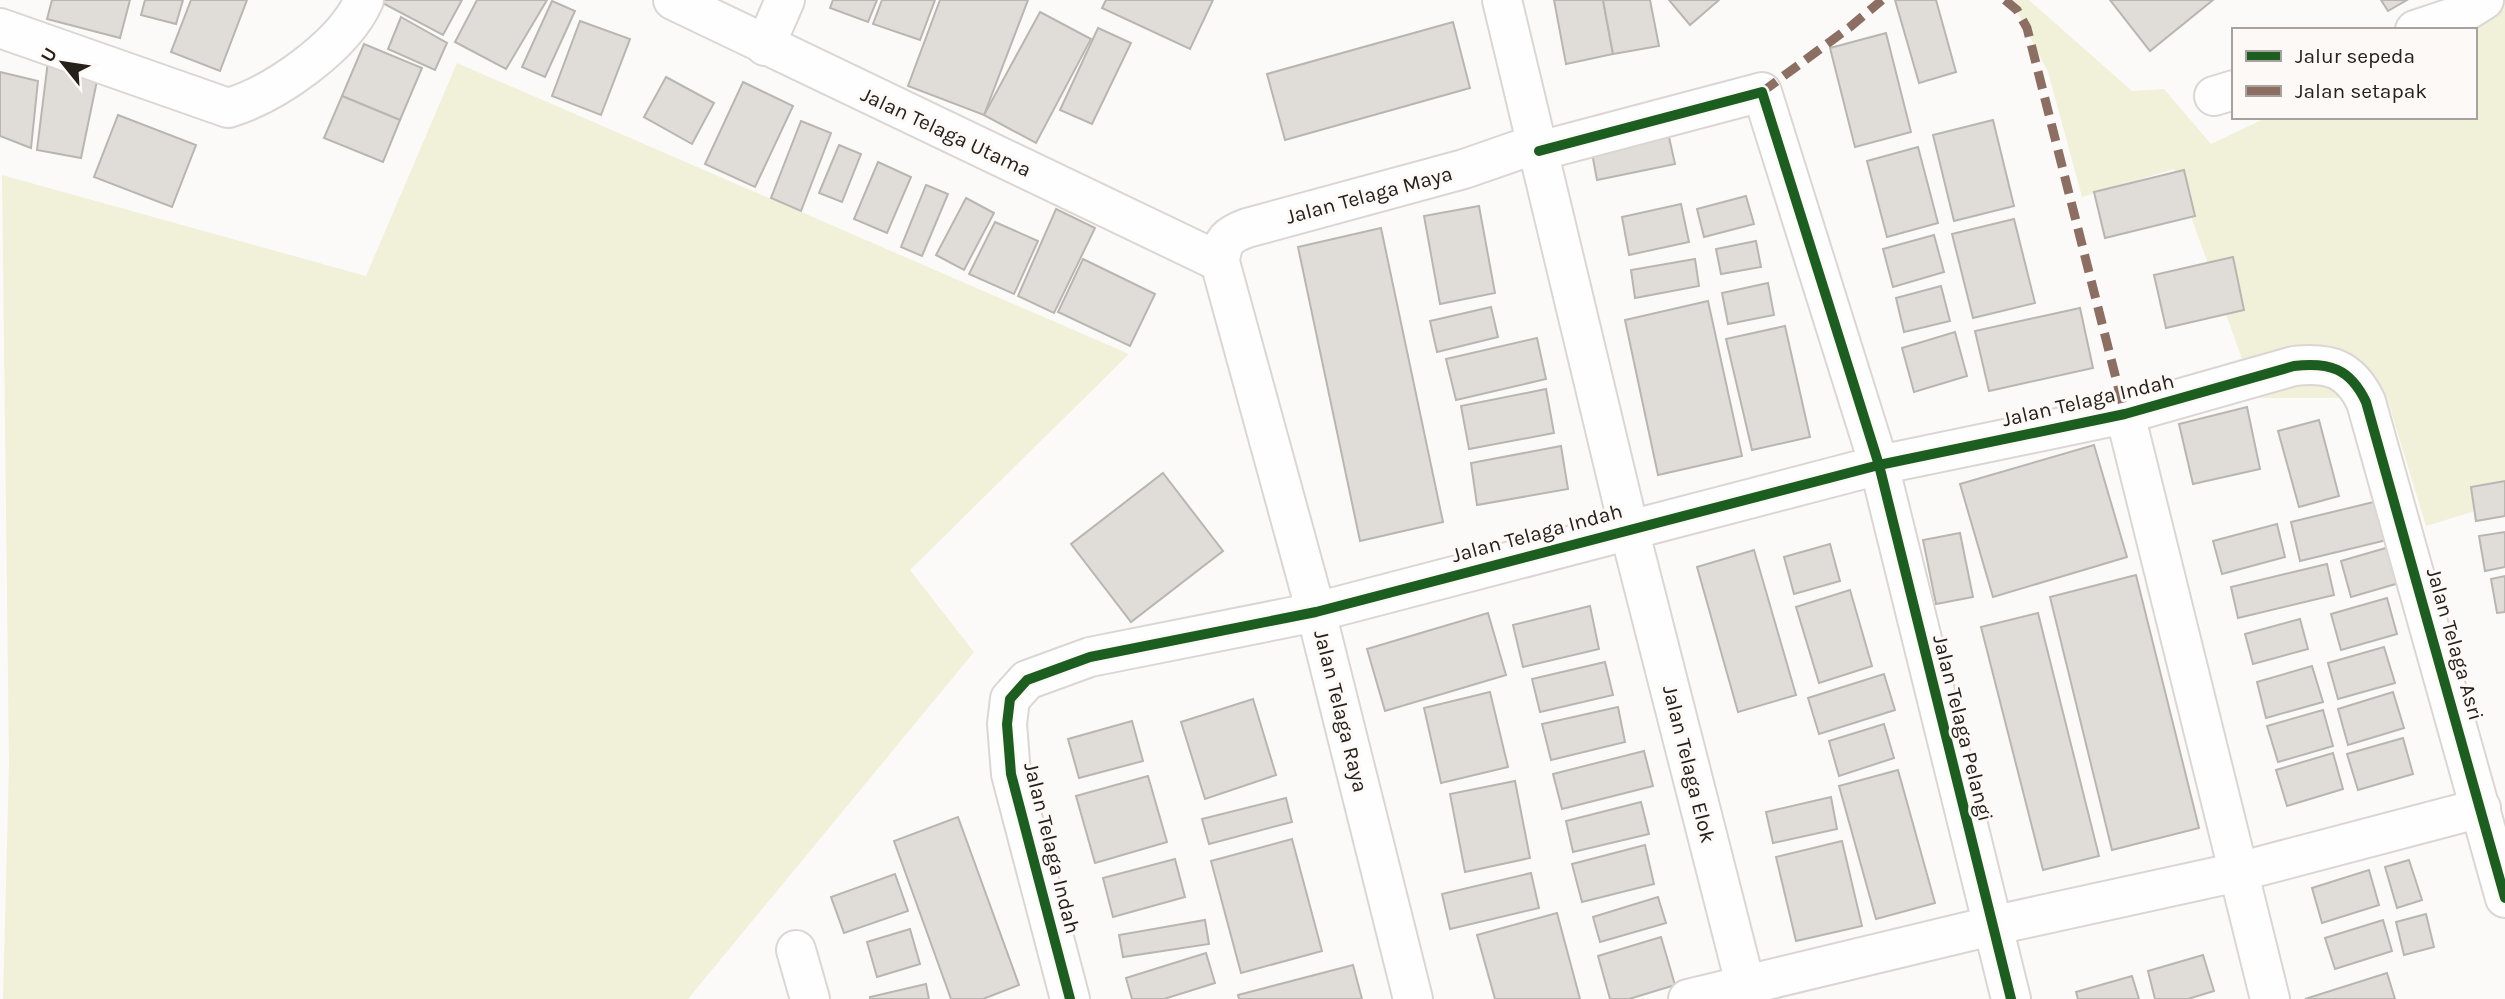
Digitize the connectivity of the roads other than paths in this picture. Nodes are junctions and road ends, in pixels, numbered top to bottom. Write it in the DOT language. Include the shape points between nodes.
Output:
graph roads {
  1 [pos="364,0"];
  2 [pos="673,0"];
  3 [pos="785,0"];
  4 [pos="1502,0"];
  5 [pos="2484,0"];
  6 [pos="0,28"];
  7 [pos="2421,28"];
  8 [pos="765,46"];
  9 [pos="1538,147"];
  10 [pos="1220,262"];
  11 [pos="2366,402"];
  12 [pos="2125,414"];
  13 [pos="1879,465"];
  14 [pos="1629,529"];
  15 [pos="1316,612"];
  16 [pos="2481,808"];
  17 [pos="2238,872"];
  18 [pos="2505,898"];
  19 [pos="1991,926"];
  20 [pos="796,950"];
  21 [pos="1748,993"];
  22 [pos="810,999"];
  23 [pos="1070,999"];
  24 [pos="1413,999"];
  25 [pos="1688,999"];
  26 [pos="2011,999"];
  27 [pos="2270,999"];
  1 -- 6 [label="street" via="358,14 325,49 279,87 228,108"];
  2 -- 8 [label="street, Jalan Telaga Utama"];
  3 -- 8 [label="street"];
  4 -- 9 [label="street, Jalan Telaga Elok"];
  5 -- 7 [label="street" via="2460,15"];
  8 -- 10 [label="street, Jalan Telaga Utama"];
  9 -- 10 [label="street, Jalan Telaga Maya" via="1247,228 1224,240"];
  9 -- 13 [label="street, Jalan Telaga Pelangi" via="1762,92"];
  9 -- 14 [label="street, Jalan Telaga Elok"];
  10 -- 15 [label="street, Jalan Telaga Raya"];
  11 -- 12 [label="street, Jalan Telaga Indah" via="2357,383 2319,363"];
  11 -- 16 [label="street, Jalan Telaga Asri"];
  12 -- 13 [label="street, Jalan Telaga Indah"];
  12 -- 17 [label="street"];
  13 -- 14 [label="street, Jalan Telaga Indah"];
  13 -- 19 [label="street, Jalan Telaga Pelangi"];
  14 -- 15 [label="street, Jalan Telaga Indah"];
  14 -- 21 [label="street, Jalan Telaga Elok"];
  15 -- 23 [label="street, Jalan Telaga Indah" via="1090,657 1027,680 1010,699 1007,724 1012,774"];
  15 -- 24 [label="street, Jalan Telaga Raya"];
  16 -- 17 [label="street"];
  16 -- 18 [label="street, Jalan Telaga Asri"];
  17 -- 19 [label="street"];
  17 -- 27 [label="street"];
  19 -- 21 [label="street"];
  19 -- 26 [label="street, Jalan Telaga Pelangi"];
  20 -- 22 [label="street"];
  21 -- 25 [label="street"];
}
